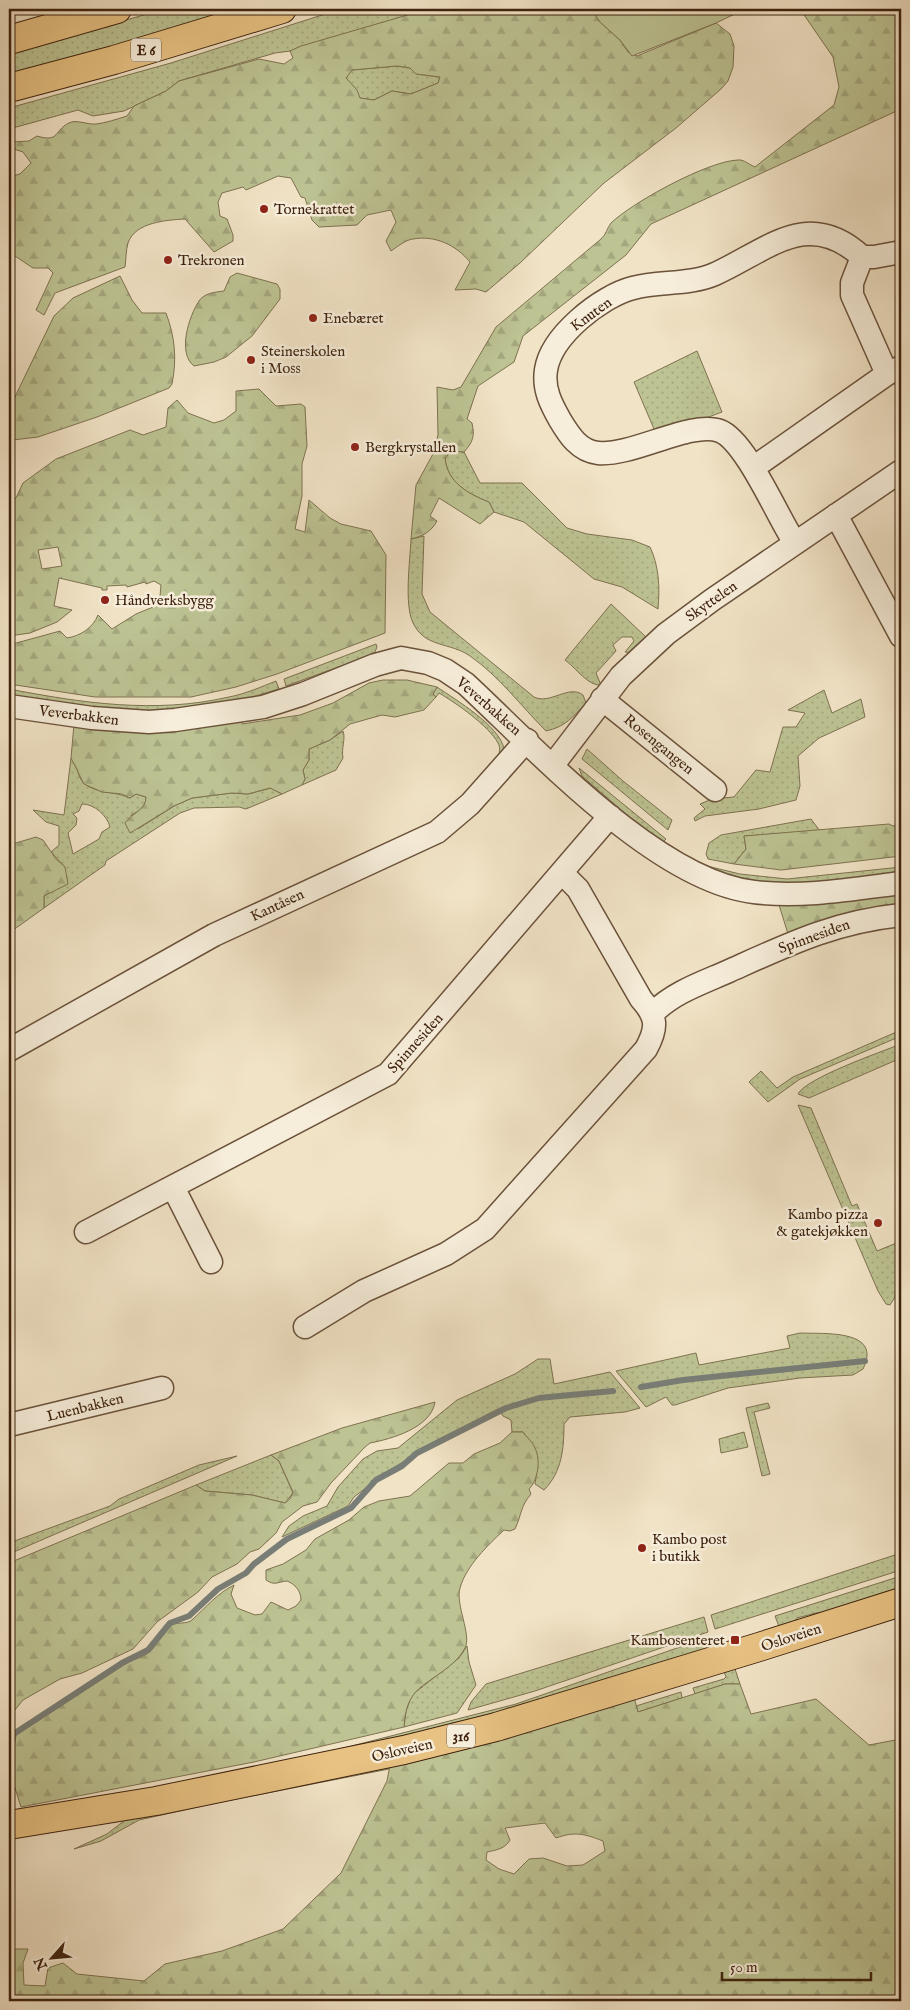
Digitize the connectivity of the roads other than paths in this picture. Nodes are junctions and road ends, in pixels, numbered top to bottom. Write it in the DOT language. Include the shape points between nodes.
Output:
graph roads {
  1 [pos="116,9"];
  2 [pos="282,9"];
  3 [pos="9,40"];
  4 [pos="9,88"];
  5 [pos="901,252"];
  6 [pos="862,257"];
  7 [pos="894,371"];
  8 [pos="752,468"];
  9 [pos="901,471"];
  10 [pos="836,515"];
  11 [pos="795,543"];
  12 [pos="901,636"];
  13 [pos="602,699"];
  14 [pos="9,706"];
  15 [pos="527,740"];
  16 [pos="553,765"];
  17 [pos="715,790"];
  18 [pos="610,816"];
  19 [pos="562,873"];
  20 [pos="901,883"];
  21 [pos="901,915"];
  22 [pos="653,1013"];
  23 [pos="9,1050"];
  24 [pos="173,1187"];
  25 [pos="86,1232"];
  26 [pos="211,1262"];
  27 [pos="305,1327"];
  28 [pos="162,1388"];
  29 [pos="9,1425"];
  30 [pos="901,1602"];
  31 [pos="9,1825"];
  1 -- 3 [label="main road"];
  2 -- 4 [label="main road, E 6"];
  5 -- 6 [label="street"];
  6 -- 7 [label="street" via="852,282 852,295"];
  6 -- 8 [label="street, Knuten" via="850,246 836,240 813,233 796,234 708,277 625,291 574,323 551,354 545,371 546,391 566,430 584,449 598,453 623,451 710,429 728,436"];
  7 -- 8 [label="street"];
  8 -- 11 [label="street, Knuten"];
  9 -- 10 [label="street, Skyttelen"];
  10 -- 11 [label="street, Skyttelen"];
  10 -- 12 [label="street"];
  11 -- 13 [label="street, Skyttelen" via="688,616 630,667"];
  13 -- 16 [label="street, Skyttelen"];
  13 -- 17 [label="street, Rosengangen"];
  14 -- 15 [label="street, Veverbakken" via="92,718 149,722 175,720 263,707 375,664 401,658 445,670 466,684"];
  15 -- 16 [label="street, Veverbakken"];
  15 -- 23 [label="street, Kantåsen" via="470,804 437,832 214,935"];
  16 -- 18 [label="street, Veverbakken"];
  18 -- 19 [label="street, Spinnesiden"];
  18 -- 20 [label="street, Veverbakken" via="678,865 710,881 738,889 766,893 813,892"];
  19 -- 22 [label="street" via="578,889 641,999"];
  19 -- 24 [label="street, Spinnesiden" via="388,1074"];
  21 -- 22 [label="street, Spinnesiden" via="849,922 820,931 677,994"];
  22 -- 27 [label="street" via="654,1029 641,1057 484,1229 446,1254 364,1291"];
  24 -- 25 [label="street, Spinnesiden"];
  24 -- 26 [label="street"];
  28 -- 29 [label="street, Luenbakken"];
  30 -- 31 [label="main road, Osloveien / 316" via="505,1724 404,1750 156,1801"];
}
